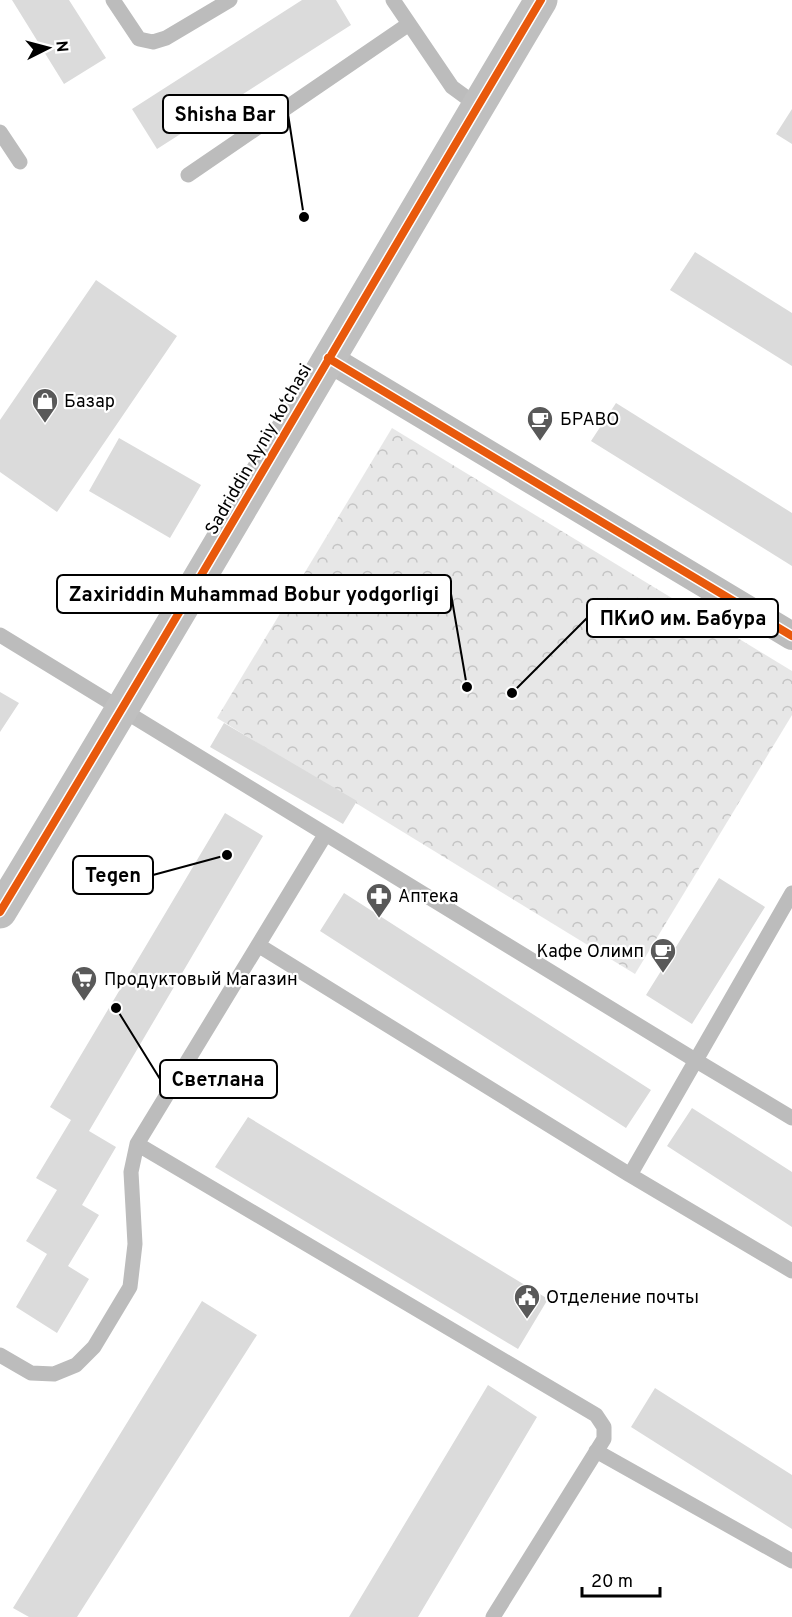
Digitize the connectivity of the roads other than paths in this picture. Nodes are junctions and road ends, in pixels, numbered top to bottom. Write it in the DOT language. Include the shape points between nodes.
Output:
graph roads {
  1 [pos="113,0"];
  2 [pos="230,0"];
  3 [pos="393,0"];
  4 [pos="542,0"];
  5 [pos="409,24"];
  6 [pos="478,106"];
  7 [pos="0,132"];
  8 [pos="20,162"];
  9 [pos="188,175"];
  10 [pos="328,358"];
  11 [pos="0,635"];
  12 [pos="792,636"];
  13 [pos="122,711"];
  14 [pos="325,835"];
  15 [pos="792,893"];
  16 [pos="0,912"];
  17 [pos="258,945"];
  18 [pos="694,1060"];
  19 [pos="792,1118"];
  20 [pos="137,1144"];
  21 [pos="630,1175"];
  22 [pos="792,1271"];
  23 [pos="0,1355"];
  24 [pos="596,1451"];
  25 [pos="792,1560"];
  26 [pos="493,1617"];
  1 -- 2 [label="lane" via="139,39 153,42"];
  3 -- 5 [label="lane"];
  4 -- 6 [label="street, Sadriddin Ayniy ko‘chasi"];
  5 -- 6 [label="lane" via="452,87"];
  5 -- 9 [label="lane"];
  6 -- 10 [label="street, Sadriddin Ayniy ko‘chasi"];
  7 -- 8 [label="lane"];
  10 -- 12 [label="street"];
  10 -- 13 [label="street, Sadriddin Ayniy ko‘chasi"];
  11 -- 13 [label="lane"];
  13 -- 14 [label="lane"];
  13 -- 16 [label="street, Sadriddin Ayniy ko‘chasi"];
  14 -- 17 [label="lane"];
  14 -- 18 [label="lane"];
  15 -- 18 [label="lane"];
  17 -- 20 [label="lane"];
  17 -- 21 [label="lane"];
  18 -- 19 [label="lane"];
  18 -- 21 [label="lane"];
  20 -- 23 [label="lane" via="131,1172 135,1244 130,1287 94,1347 76,1365 54,1374 31,1373"];
  20 -- 24 [label="lane" via="596,1415 604,1427 604,1439"];
  21 -- 22 [label="lane"];
  24 -- 25 [label="lane"];
  24 -- 26 [label="lane"];
}
